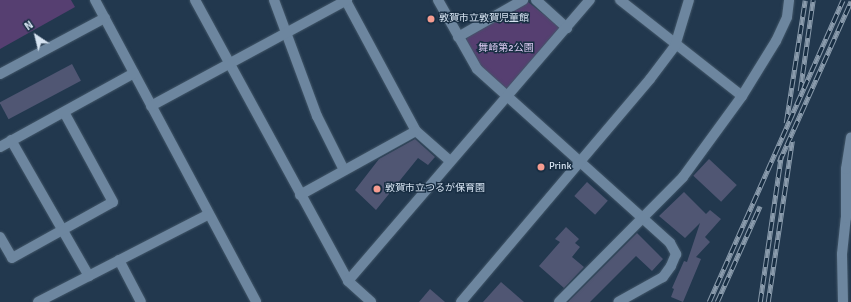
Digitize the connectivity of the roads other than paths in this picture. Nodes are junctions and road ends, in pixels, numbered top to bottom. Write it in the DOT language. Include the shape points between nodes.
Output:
graph roads {
  1 [pos="95,0"];
  2 [pos="195,0"];
  3 [pos="274,0"];
  4 [pos="347,0"];
  5 [pos="438,0"];
  6 [pos="523,0"];
  7 [pos="536,0"];
  8 [pos="590,0"];
  9 [pos="620,0"];
  10 [pos="690,0"];
  11 [pos="789,0"];
  12 [pos="105,18"];
  13 [pos="567,28"];
  14 [pos="286,34"];
  15 [pos="458,37"];
  16 [pos="675,46"];
  17 [pos="229,64"];
  18 [pos="134,73"];
  19 [pos="0,74"];
  20 [pos="742,96"];
  21 [pos="507,97"];
  22 [pos="152,106"];
  23 [pos="64,112"];
  24 [pos="416,131"];
  25 [pos="851,137"];
  26 [pos="11,140"];
  27 [pos="0,147"];
  28 [pos="450,162"];
  29 [pos="581,162"];
  30 [pos="344,170"];
  31 [pos="300,195"];
  32 [pos="209,214"];
  33 [pos="644,219"];
  34 [pos="62,230"];
  35 [pos="0,236"];
  36 [pos="119,260"];
  37 [pos="89,276"];
  38 [pos="348,281"];
  39 [pos="38,302"];
  40 [pos="141,302"];
  41 [pos="256,302"];
  42 [pos="371,302"];
  43 [pos="461,302"];
  44 [pos="559,302"];
  45 [pos="618,302"];
  46 [pos="843,302"];
  1 -- 12 [label="street"];
  2 -- 17 [label="street"];
  3 -- 14 [label="street"];
  4 -- 14 [label="street"];
  4 -- 24 [label="street"];
  5 -- 15 [label="street"];
  6 -- 15 [label="street"];
  7 -- 13 [label="street"];
  8 -- 13 [label="street"];
  9 -- 16 [label="street"];
  10 -- 16 [label="street"];
  11 -- 20 [label="street" via="787,17 776,41"];
  12 -- 18 [label="street"];
  12 -- 19 [label="street"];
  13 -- 21 [label="street"];
  14 -- 17 [label="street"];
  14 -- 30 [label="street" via="316,116"];
  15 -- 21 [label="street" via="477,69"];
  16 -- 20 [label="street"];
  16 -- 29 [label="street"];
  17 -- 22 [label="street"];
  17 -- 31 [label="street"];
  18 -- 22 [label="street"];
  18 -- 23 [label="street"];
  20 -- 33 [label="street" via="683,177"];
  21 -- 28 [label="street"];
  21 -- 29 [label="street"];
  22 -- 32 [label="street"];
  23 -- 26 [label="street"];
  23 -- 34 [label="street" via="113,202"];
  24 -- 28 [label="street"];
  24 -- 30 [label="street"];
  25 -- 46 [label="street" via="846,169 846,218 842,254"];
  26 -- 27 [label="street"];
  26 -- 34 [label="street"];
  28 -- 38 [label="street"];
  29 -- 33 [label="street"];
  29 -- 43 [label="street"];
  30 -- 31 [label="street"];
  31 -- 38 [label="street"];
  32 -- 36 [label="street"];
  32 -- 41 [label="street"];
  33 -- 44 [label="street"];
  33 -- 45 [label="street" via="670,243 676,254 663,277"];
  34 -- 35 [label="street" via="12,258"];
  34 -- 37 [label="street"];
  36 -- 37 [label="street"];
  36 -- 40 [label="street"];
  37 -- 39 [label="street"];
  38 -- 42 [label="street"];
}
